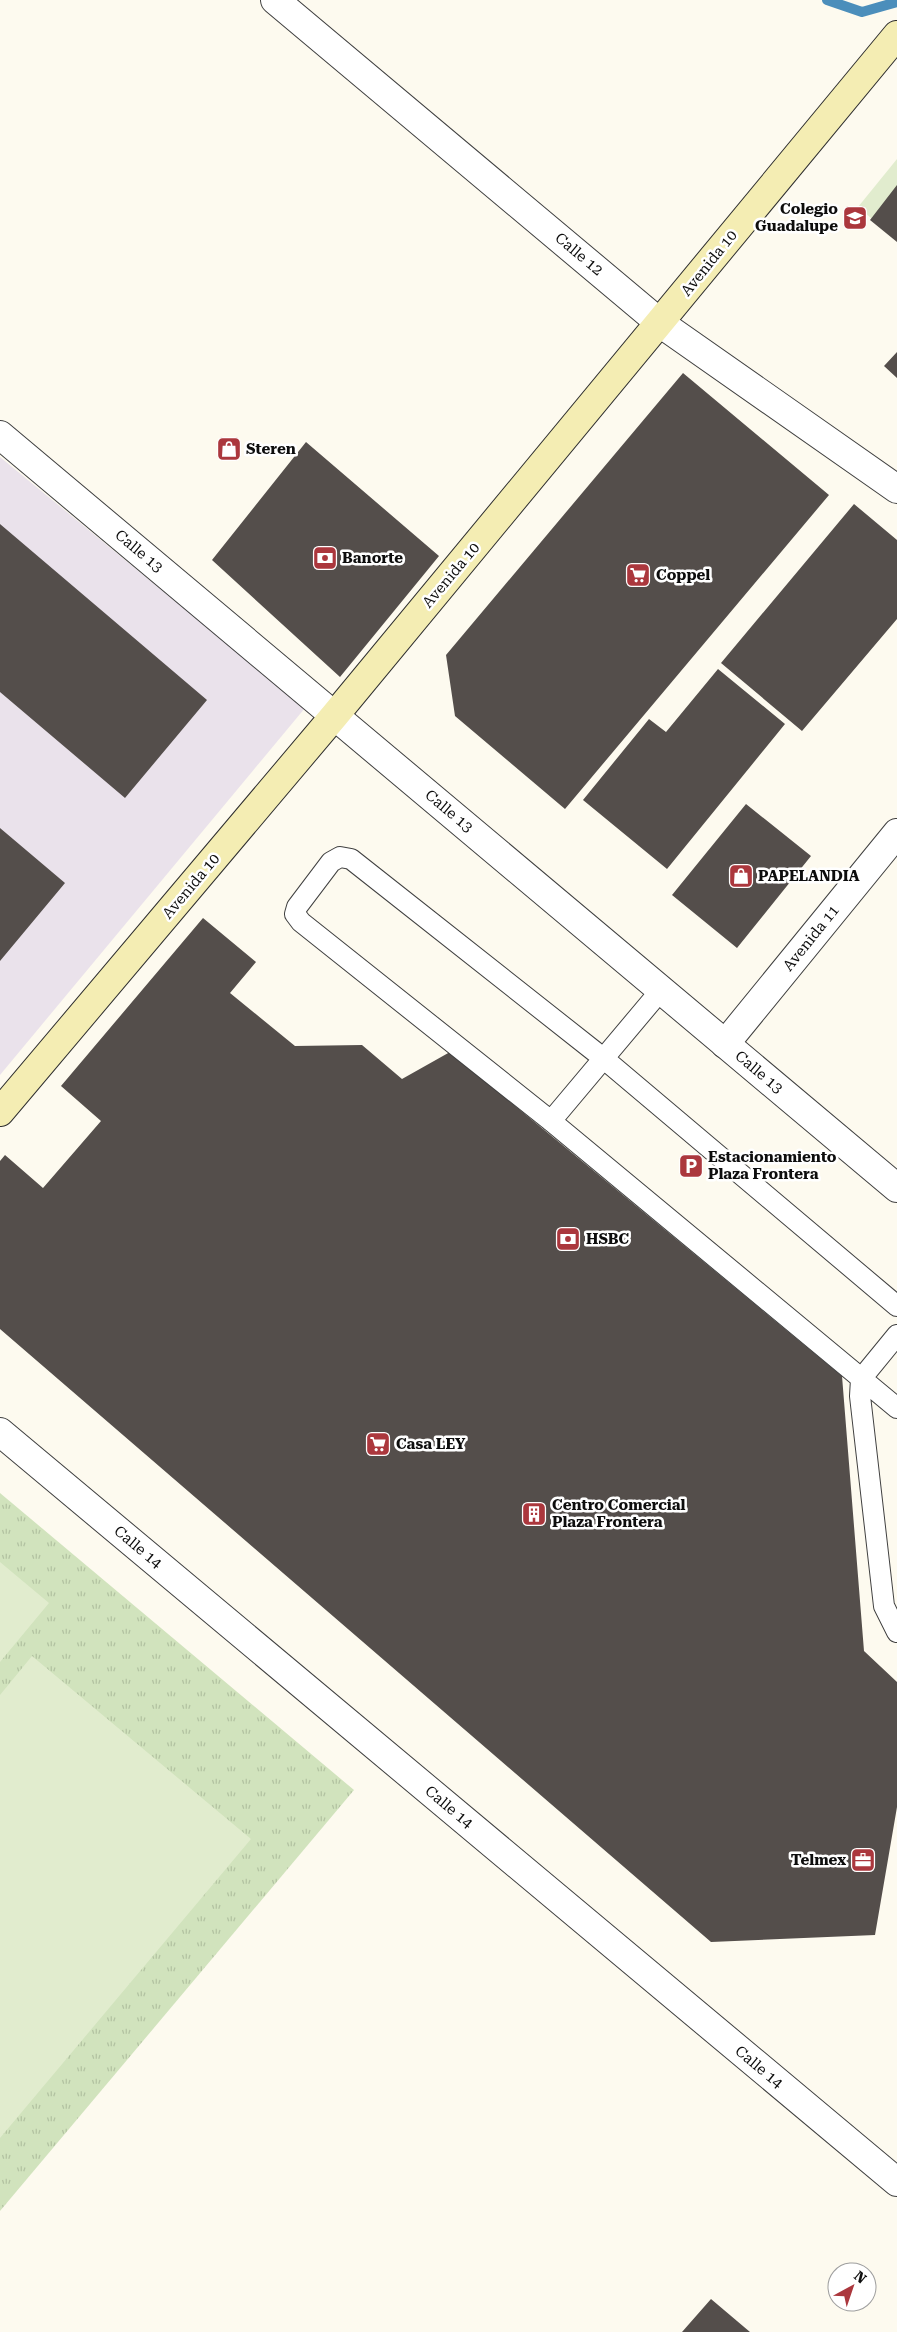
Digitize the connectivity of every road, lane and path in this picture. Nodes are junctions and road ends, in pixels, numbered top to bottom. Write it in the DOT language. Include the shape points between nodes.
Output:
graph roads {
  1 [pos="275,0"];
  2 [pos="897,35"];
  3 [pos="660,323"];
  4 [pos="0,435"];
  5 [pos="897,489"];
  6 [pos="335,715"];
  7 [pos="897,833"];
  8 [pos="660,990"];
  9 [pos="725,1044"];
  10 [pos="603,1058"];
  11 [pos="4,1099"];
  12 [pos="551,1121"];
  13 [pos="897,1188"];
  14 [pos="897,1306"];
  15 [pos="897,1336"];
  16 [pos="861,1379"];
  17 [pos="897,1408"];
  18 [pos="0,1432"];
  19 [pos="897,1632"];
  20 [pos="897,2182"];
  1 -- 3 [label="street, Calle 12"];
  2 -- 3 [label="main road, Avenida 10"];
  3 -- 5 [label="street, Calle 12"];
  3 -- 6 [label="main road, Avenida 10"];
  4 -- 6 [label="street, Calle 13"];
  6 -- 8 [label="street, Calle 13"];
  6 -- 11 [label="main road, Avenida 10"];
  7 -- 9 [label="street, Avenida 11"];
  8 -- 9 [label="street, Calle 13"];
  8 -- 10 [label="lane"];
  9 -- 13 [label="street, Calle 13"];
  10 -- 12 [label="lane"];
  10 -- 12 [label="lane" via="351,859 340,857 331,862 297,907 295,914 301,922"];
  10 -- 14 [label="lane"];
  12 -- 16 [label="lane"];
  15 -- 16 [label="lane"];
  16 -- 17 [label="lane"];
  16 -- 19 [label="lane" via="860,1396 884,1606"];
  18 -- 20 [label="street, Calle 14"];
}
